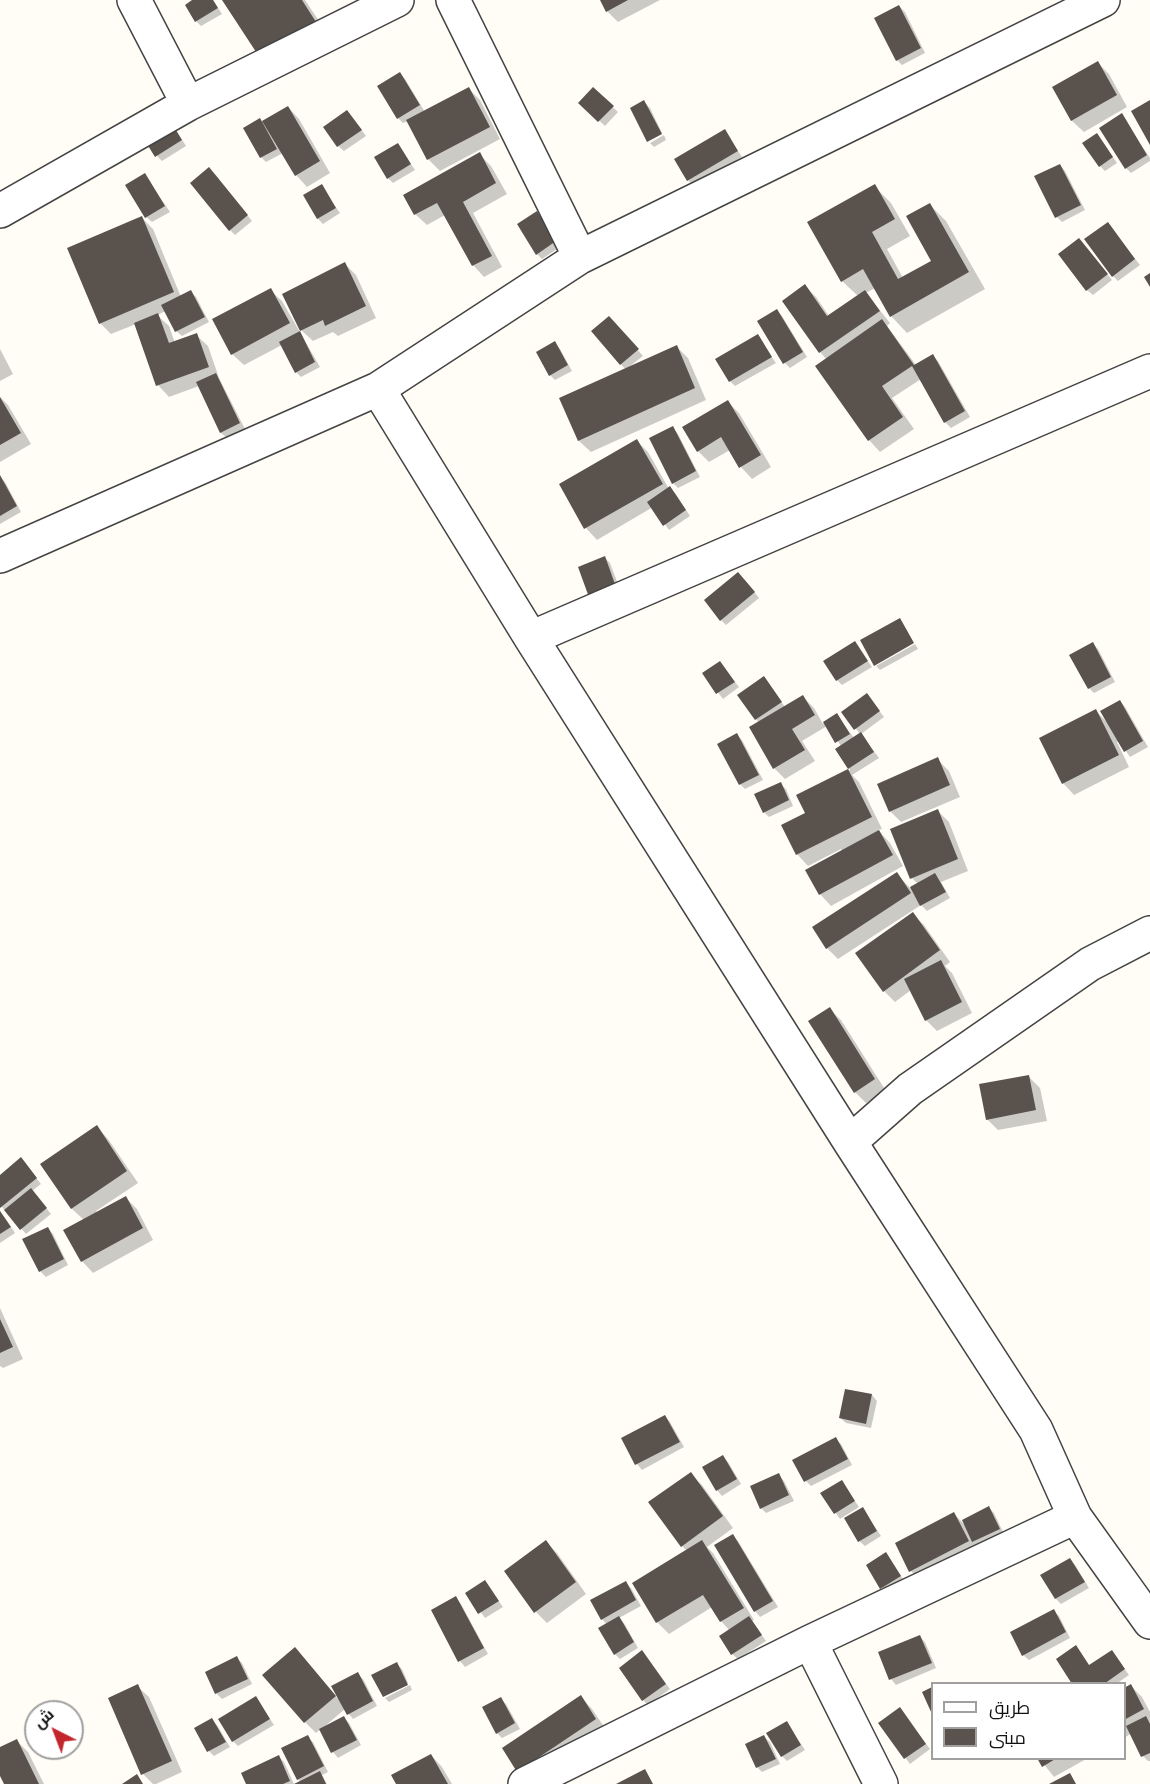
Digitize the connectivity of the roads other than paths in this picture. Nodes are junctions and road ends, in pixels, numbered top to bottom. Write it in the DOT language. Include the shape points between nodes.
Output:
graph roads {
  1 [pos="134,0"];
  2 [pos="396,0"];
  3 [pos="453,0"];
  4 [pos="1103,0"];
  5 [pos="188,104"];
  6 [pos="0,211"];
  7 [pos="580,257"];
  8 [pos="1150,371"];
  9 [pos="378,389"];
  10 [pos="0,556"];
  11 [pos="531,638"];
  12 [pos="1150,933"];
  13 [pos="850,1142"];
  14 [pos="1075,1517"];
  15 [pos="1150,1622"];
  16 [pos="810,1642"];
  17 [pos="525,1784"];
  18 [pos="881,1784"];
  1 -- 5 [label="street"];
  2 -- 5 [label="street"];
  3 -- 7 [label="street"];
  4 -- 7 [label="street"];
  5 -- 6 [label="street"];
  7 -- 9 [label="street"];
  8 -- 11 [label="street"];
  9 -- 10 [label="street"];
  9 -- 11 [label="street"];
  11 -- 13 [label="street"];
  12 -- 13 [label="street" via="1090,964 910,1089"];
  13 -- 14 [label="street" via="1036,1430"];
  14 -- 15 [label="street"];
  14 -- 16 [label="street"];
  16 -- 17 [label="street"];
  16 -- 18 [label="street"];
}
